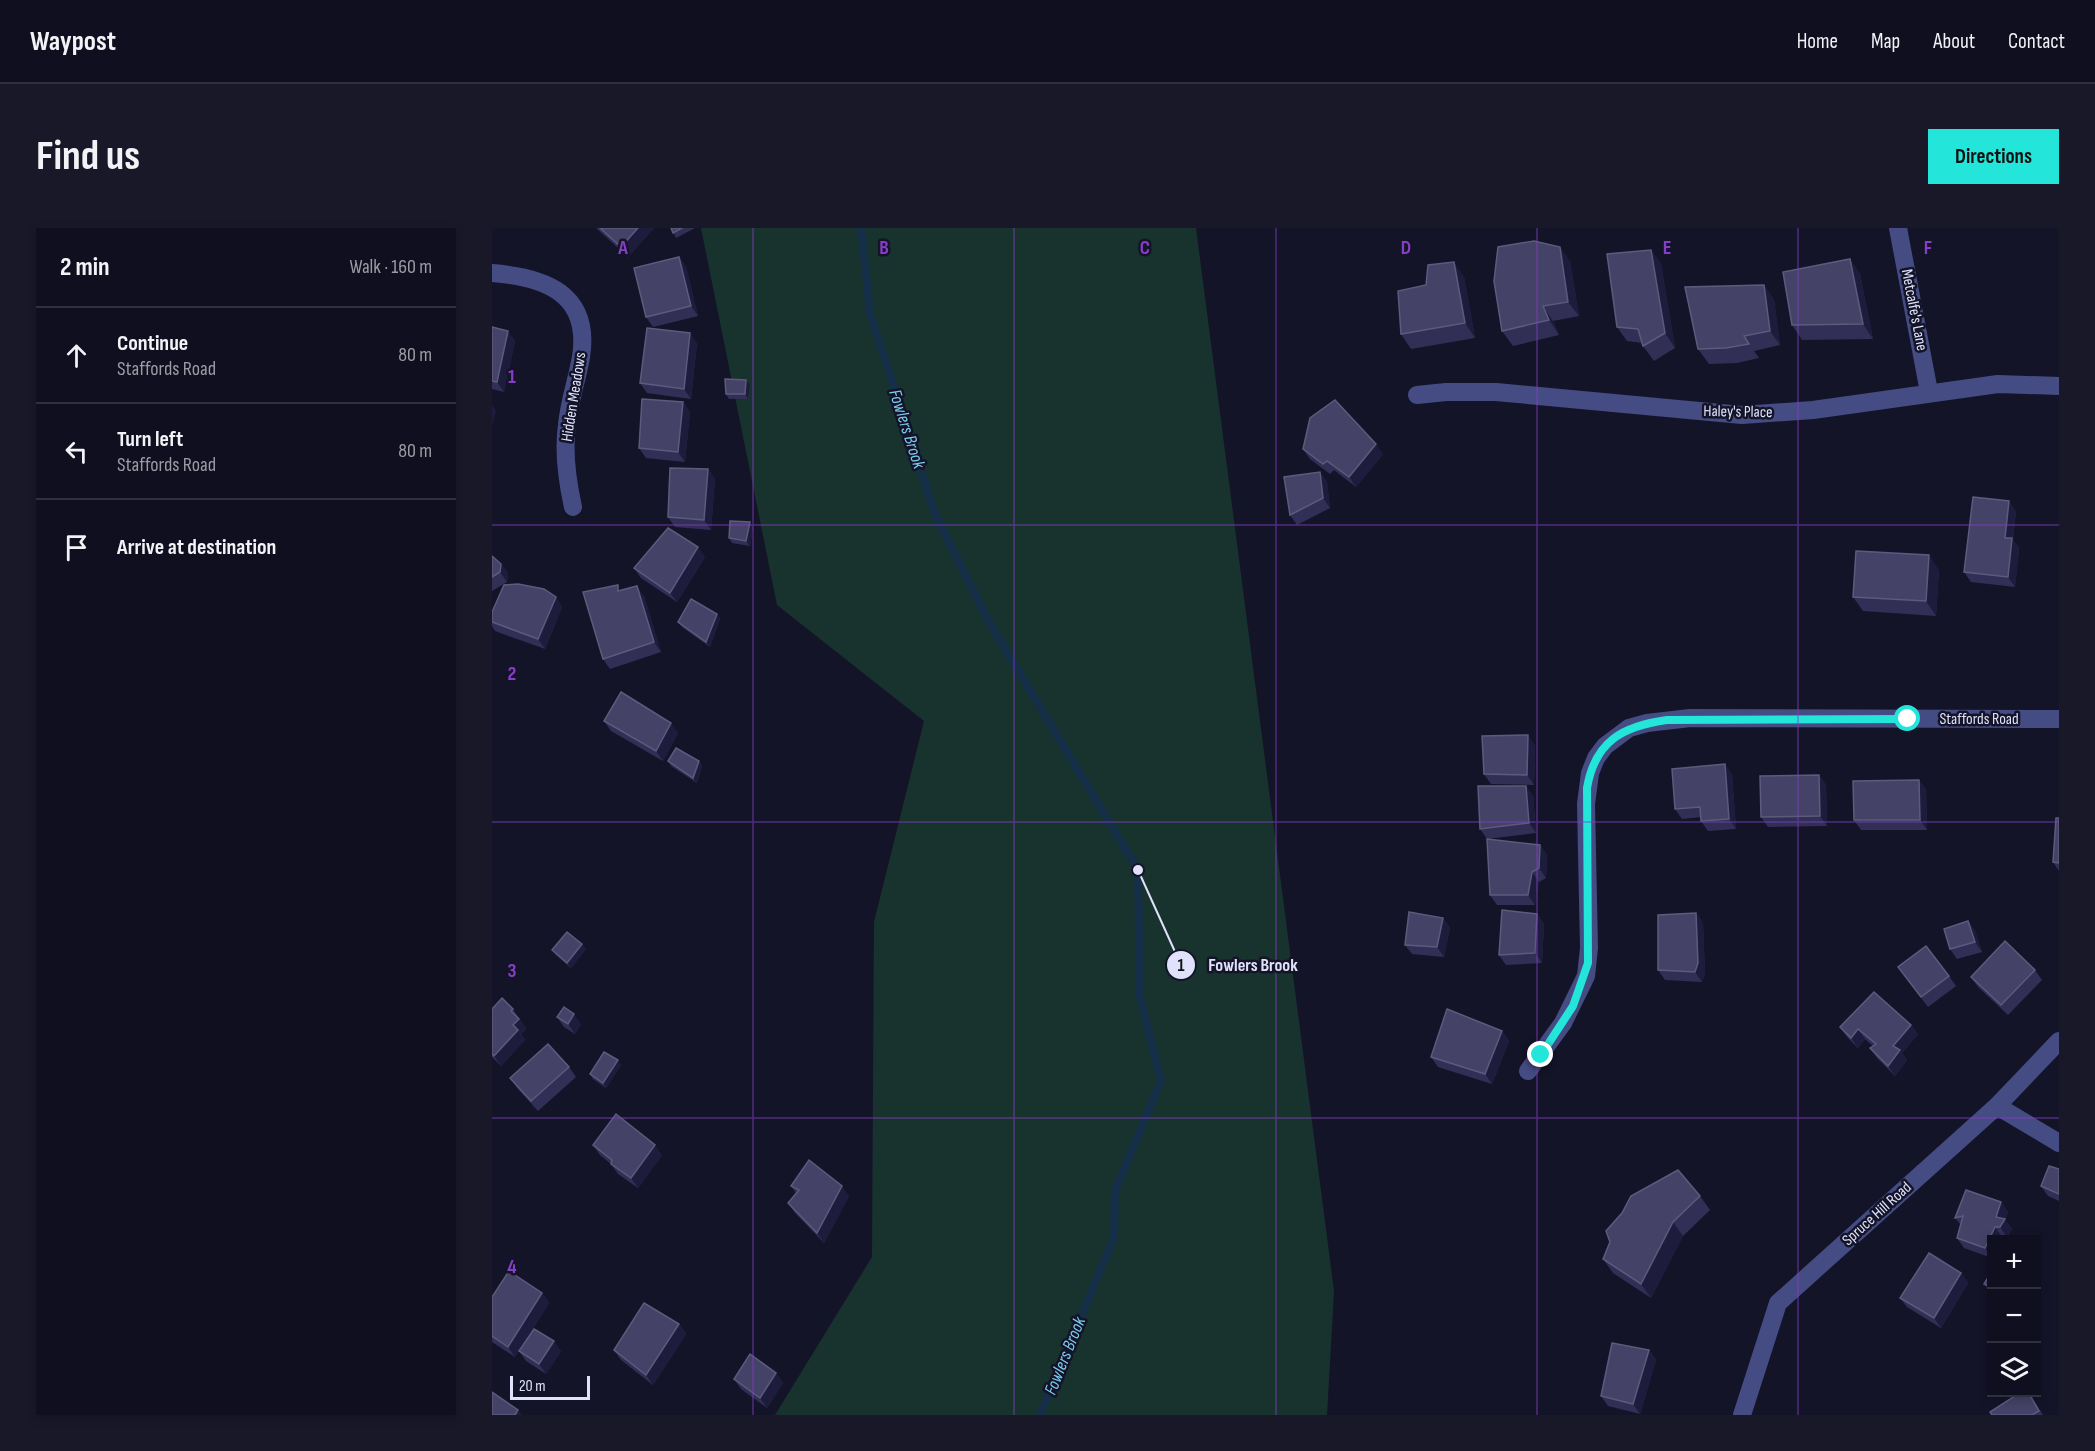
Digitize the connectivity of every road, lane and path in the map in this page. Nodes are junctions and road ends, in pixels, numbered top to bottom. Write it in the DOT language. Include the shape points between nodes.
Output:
graph roads {
  1 [pos="1898,228"];
  2 [pos="492,273"];
  3 [pos="2059,386"];
  4 [pos="1929,392"];
  5 [pos="1417,395"];
  6 [pos="573,507"];
  7 [pos="2059,719"];
  8 [pos="2059,1041"];
  9 [pos="1528,1071"];
  10 [pos="1997,1106"];
  11 [pos="2059,1143"];
  12 [pos="1742,1415"];
  1 -- 4 [label="street, Metcalfe's Lane"];
  2 -- 6 [label="street, Hidden Meadows" via="541,281 563,294 576,313 581,355 565,444"];
  3 -- 4 [label="street, Haley's Place" via="1998,384"];
  4 -- 5 [label="street, Haley's Place" via="1813,410 1742,415 1496,392"];
  7 -- 9 [label="street, Staffords Road" via="1690,718 1647,723 1616,736 1596,758 1587,788 1586,976 1563,1023"];
  8 -- 10 [label="street, Spruce Hill Road"];
  10 -- 11 [label="street"];
  10 -- 12 [label="street, Spruce Hill Road" via="1778,1303"];
}
